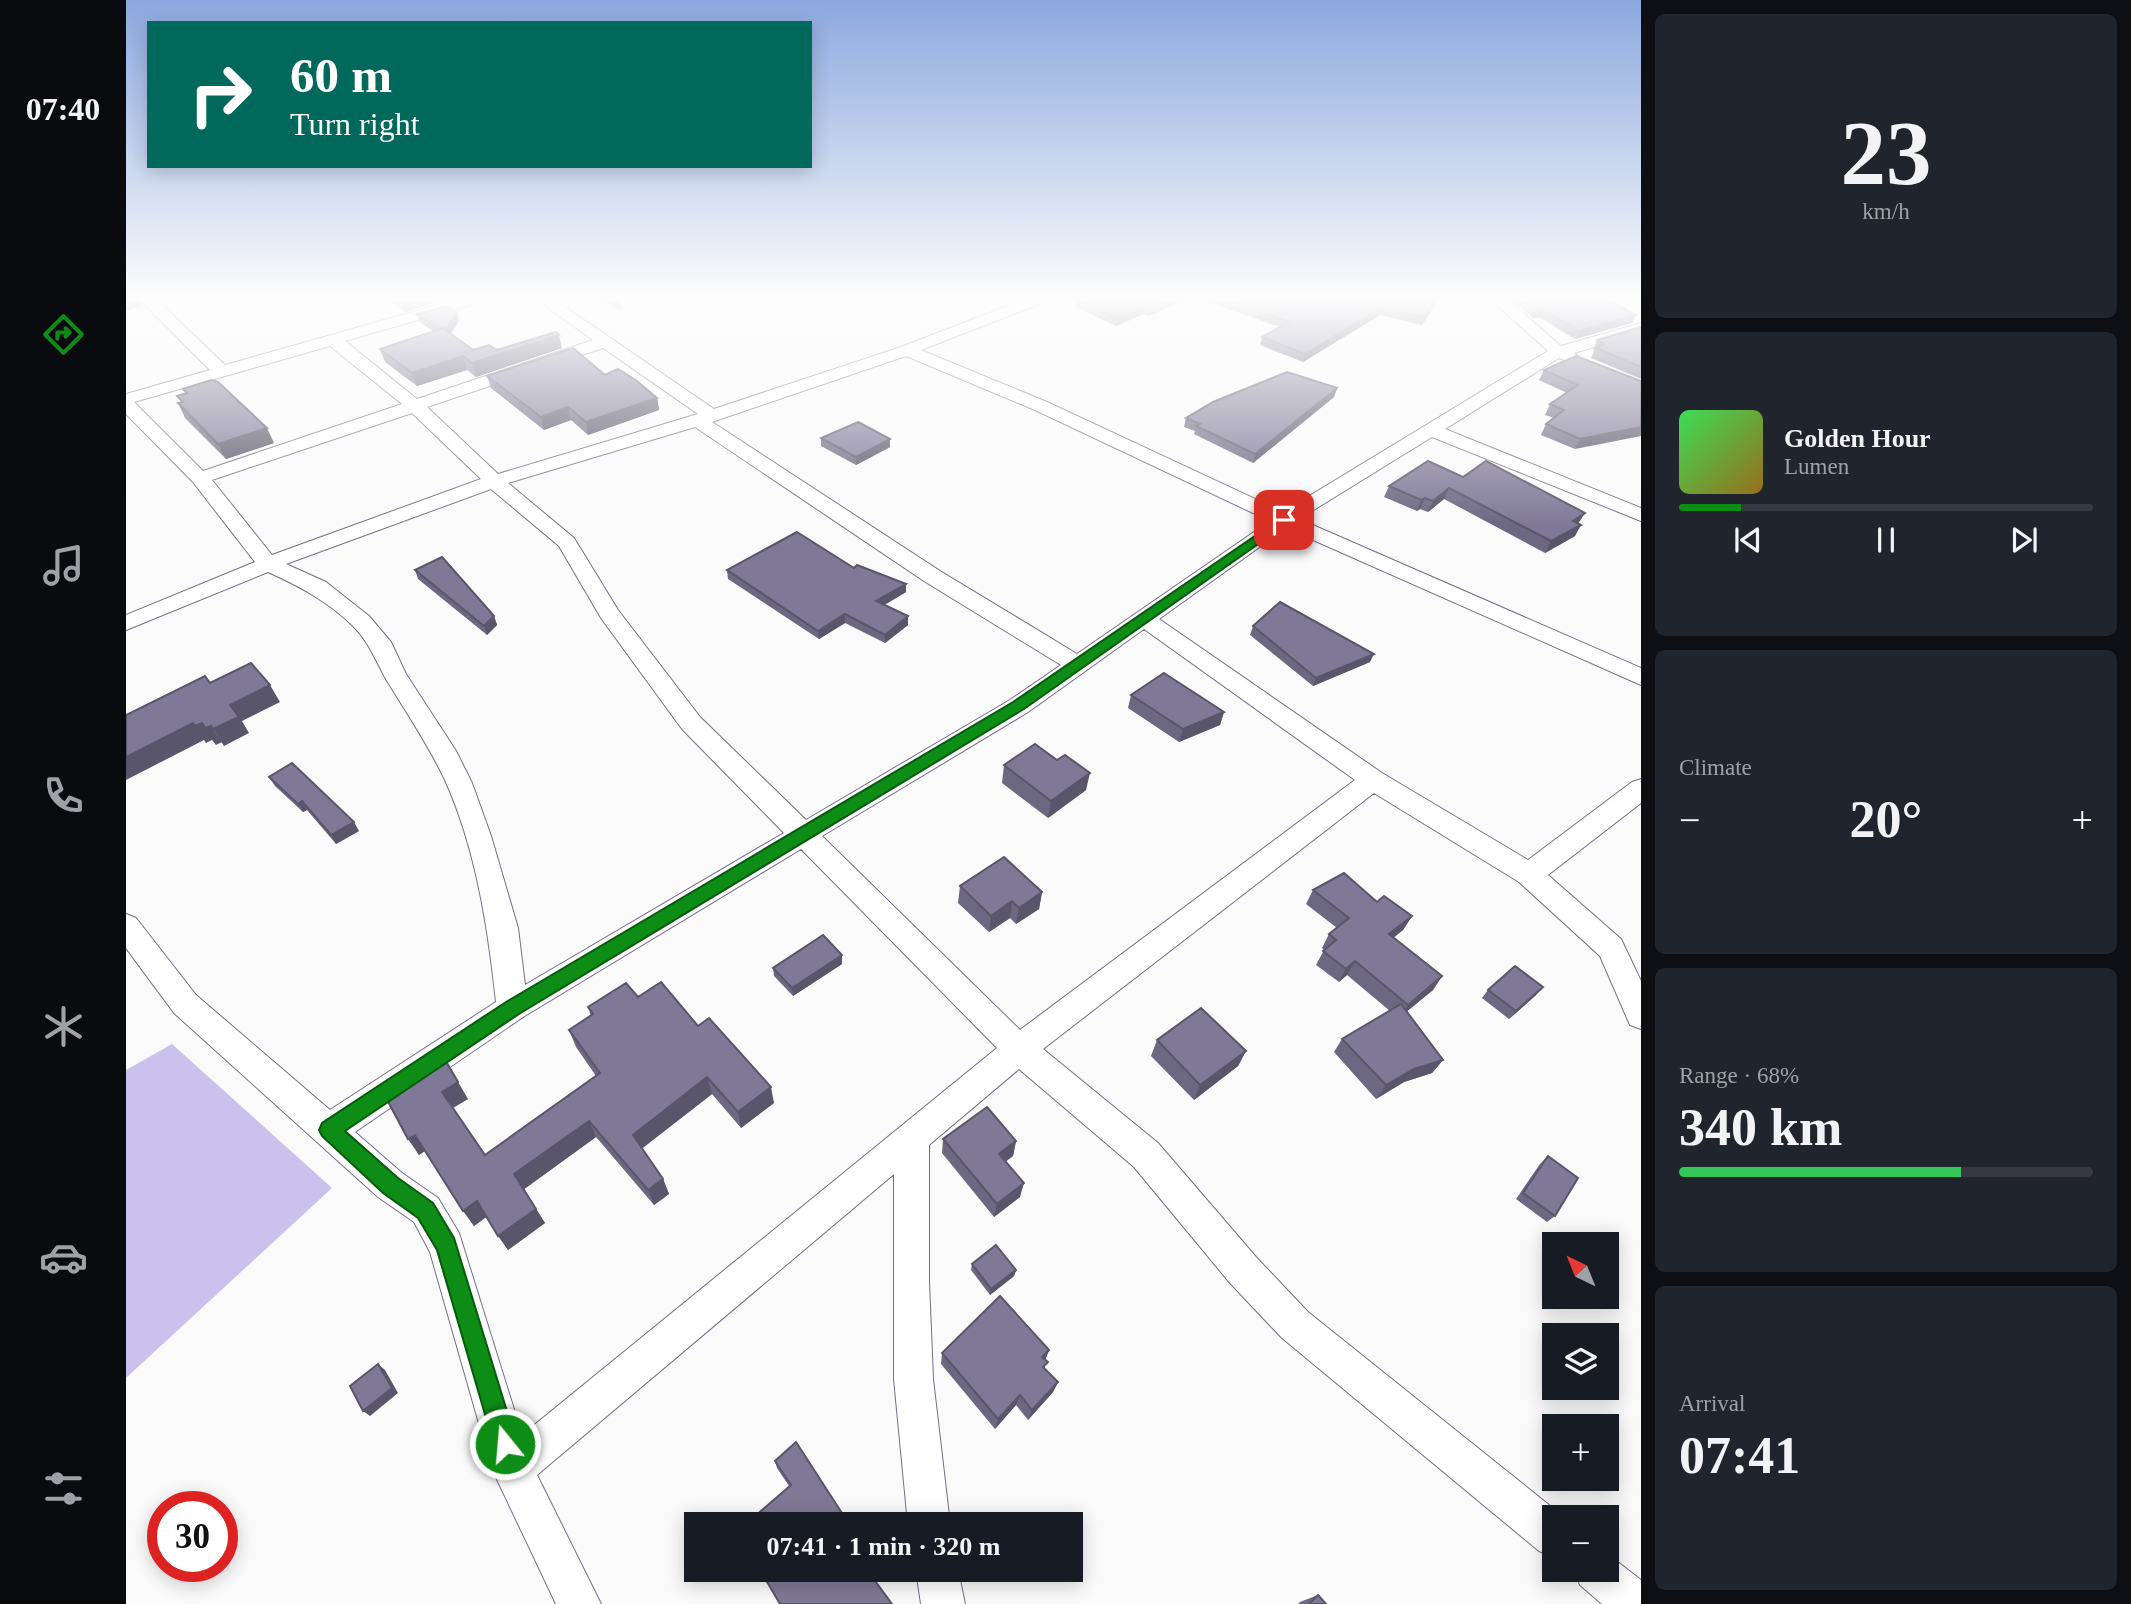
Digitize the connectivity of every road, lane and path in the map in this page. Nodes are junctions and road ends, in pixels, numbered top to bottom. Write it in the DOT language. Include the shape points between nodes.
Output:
graph roads {
  1 [pos="205,375"];
  2 [pos="376,375"];
  3 [pos="509,375"];
  4 [pos="650,375"];
  5 [pos="833,375"];
  6 [pos="966,375"];
  7 [pos="1522,375"];
  8 [pos="126,401"];
  9 [pos="416,407"];
  10 [pos="704,418"];
  11 [pos="1434,431"];
  12 [pos="200,478"];
  13 [pos="494,481"];
  14 [pos="1641,515"];
  15 [pos="1284,520"];
  16 [pos="268,564"];
  17 [pos="1144,619"];
  18 [pos="126,623"];
  19 [pos="1078,665"];
  20 [pos="1641,677"];
  21 [pos="1373,780"];
  22 [pos="1641,789"];
  23 [pos="802,836"];
  24 [pos="1529,874"];
  25 [pos="126,926"];
  26 [pos="512,1008"];
  27 [pos="1641,1015"];
  28 [pos="1020,1049"];
  29 [pos="329,1130"];
  30 [pos="912,1137"];
  31 [pos="512,1469"];
  32 [pos="927,1512"];
  33 [pos="1542,1526"];
  34 [pos="939,1582"];
  35 [pos="1609,1582"];
  36 [pos="579,1604"];
  37 [pos="943,1604"];
  38 [pos="1636,1604"];
  1 -- 8 [label="street"];
  2 -- 9 [label="street"];
  3 -- 9 [label="street"];
  4 -- 10 [label="street"];
  5 -- 10 [label="street"];
  6 -- 15 [label="street"];
  7 -- 11 [label="street"];
  8 -- 12 [label="street"];
  9 -- 12 [label="street"];
  9 -- 13 [label="street"];
  10 -- 13 [label="street"];
  10 -- 19 [label="street" via="920,568"];
  11 -- 14 [label="street"];
  11 -- 15 [label="street"];
  12 -- 16 [label="street"];
  13 -- 16 [label="street"];
  13 -- 23 [label="street" via="567,542 609,613 691,723"];
  15 -- 17 [label="street"];
  15 -- 20 [label="street"];
  16 -- 18 [label="street"];
  16 -- 26 [label="street" via="318,587 361,621 383,647 395,675 443,751 478,836 503,928"];
  17 -- 19 [label="street"];
  17 -- 21 [label="street"];
  19 -- 23 [label="street" via="1019,706"];
  21 -- 24 [label="street"];
  21 -- 28 [label="street"];
  22 -- 24 [label="street"];
  23 -- 26 [label="street"];
  23 -- 28 [label="street"];
  24 -- 27 [label="street" via="1611,948"];
  25 -- 29 [label="street" via="185,1003"];
  26 -- 29 [label="street"];
  28 -- 30 [label="street"];
  28 -- 33 [label="street" via="1146,1155 1295,1325"];
  29 -- 31 [label="street" via="390,1185 426,1210 446,1246"];
  30 -- 31 [label="street"];
  30 -- 32 [label="street" via="908,1279 920,1471"];
  31 -- 36 [label="street"];
  34 -- 37 [label="street"];
  35 -- 38 [label="street"];
}
